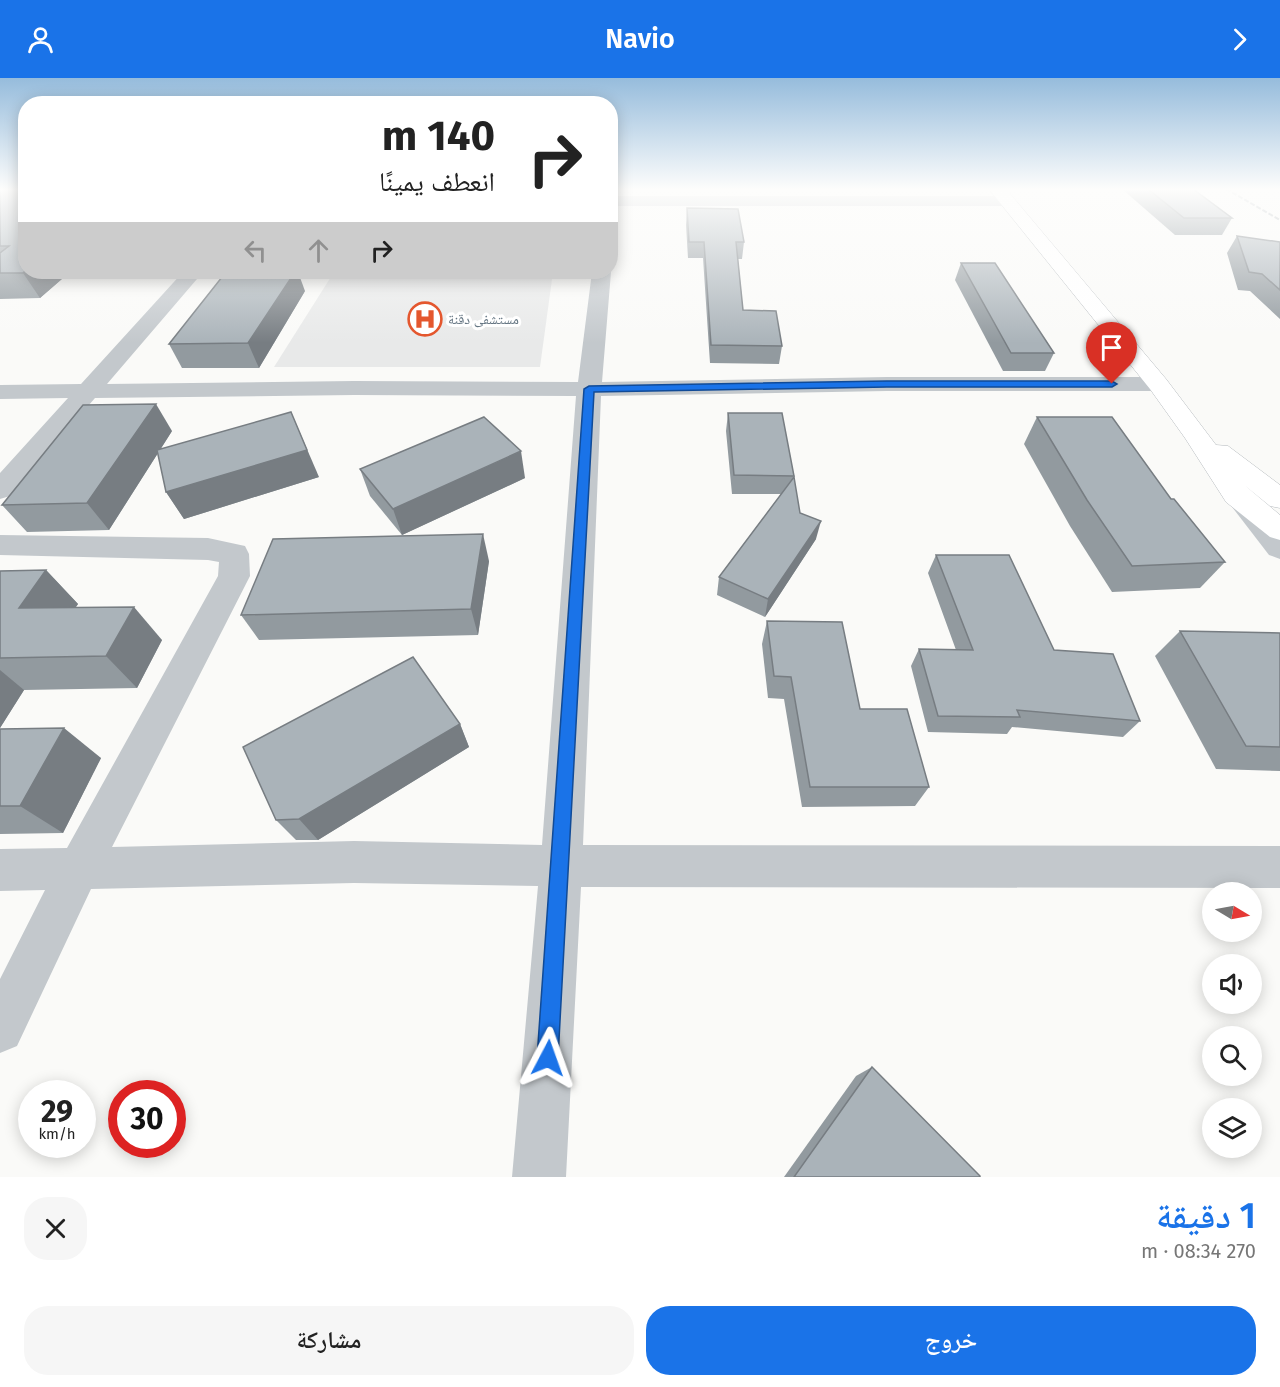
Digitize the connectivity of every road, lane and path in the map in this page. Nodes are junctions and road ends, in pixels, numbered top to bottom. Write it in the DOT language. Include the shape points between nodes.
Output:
graph roads {
  1 [pos="1039,240"];
  2 [pos="187,279"];
  3 [pos="600,279"];
  4 [pos="1158,384"];
  5 [pos="589,389"];
  6 [pos="0,392"];
  7 [pos="87,392"];
  8 [pos="1196,435"];
  9 [pos="0,490"];
  10 [pos="1236,495"];
  11 [pos="1280,499"];
  12 [pos="1280,530"];
  13 [pos="0,545"];
  14 [pos="1280,548"];
  15 [pos="561,866"];
  16 [pos="1280,867"];
  17 [pos="0,870"];
  18 [pos="78,870"];
  19 [pos="0,1029"];
  20 [pos="539,1177"];
  1 -- 4 [label="main road"];
  2 -- 7 [label="street"];
  3 -- 5 [label="street"];
  4 -- 5 [label="street"];
  4 -- 8 [label="main road"];
  5 -- 7 [label="street"];
  5 -- 15 [label="street"];
  6 -- 7 [label="street"];
  7 -- 9 [label="street"];
  8 -- 10 [label="main road"];
  8 -- 11 [label="main road"];
  10 -- 12 [label="main road"];
  10 -- 14 [label="street"];
  13 -- 18 [label="street" via="208,549 234,554 234,576"];
  15 -- 16 [label="street"];
  15 -- 18 [label="street" via="354,862"];
  15 -- 20 [label="street"];
  17 -- 18 [label="street"];
  18 -- 19 [label="street"];
}
